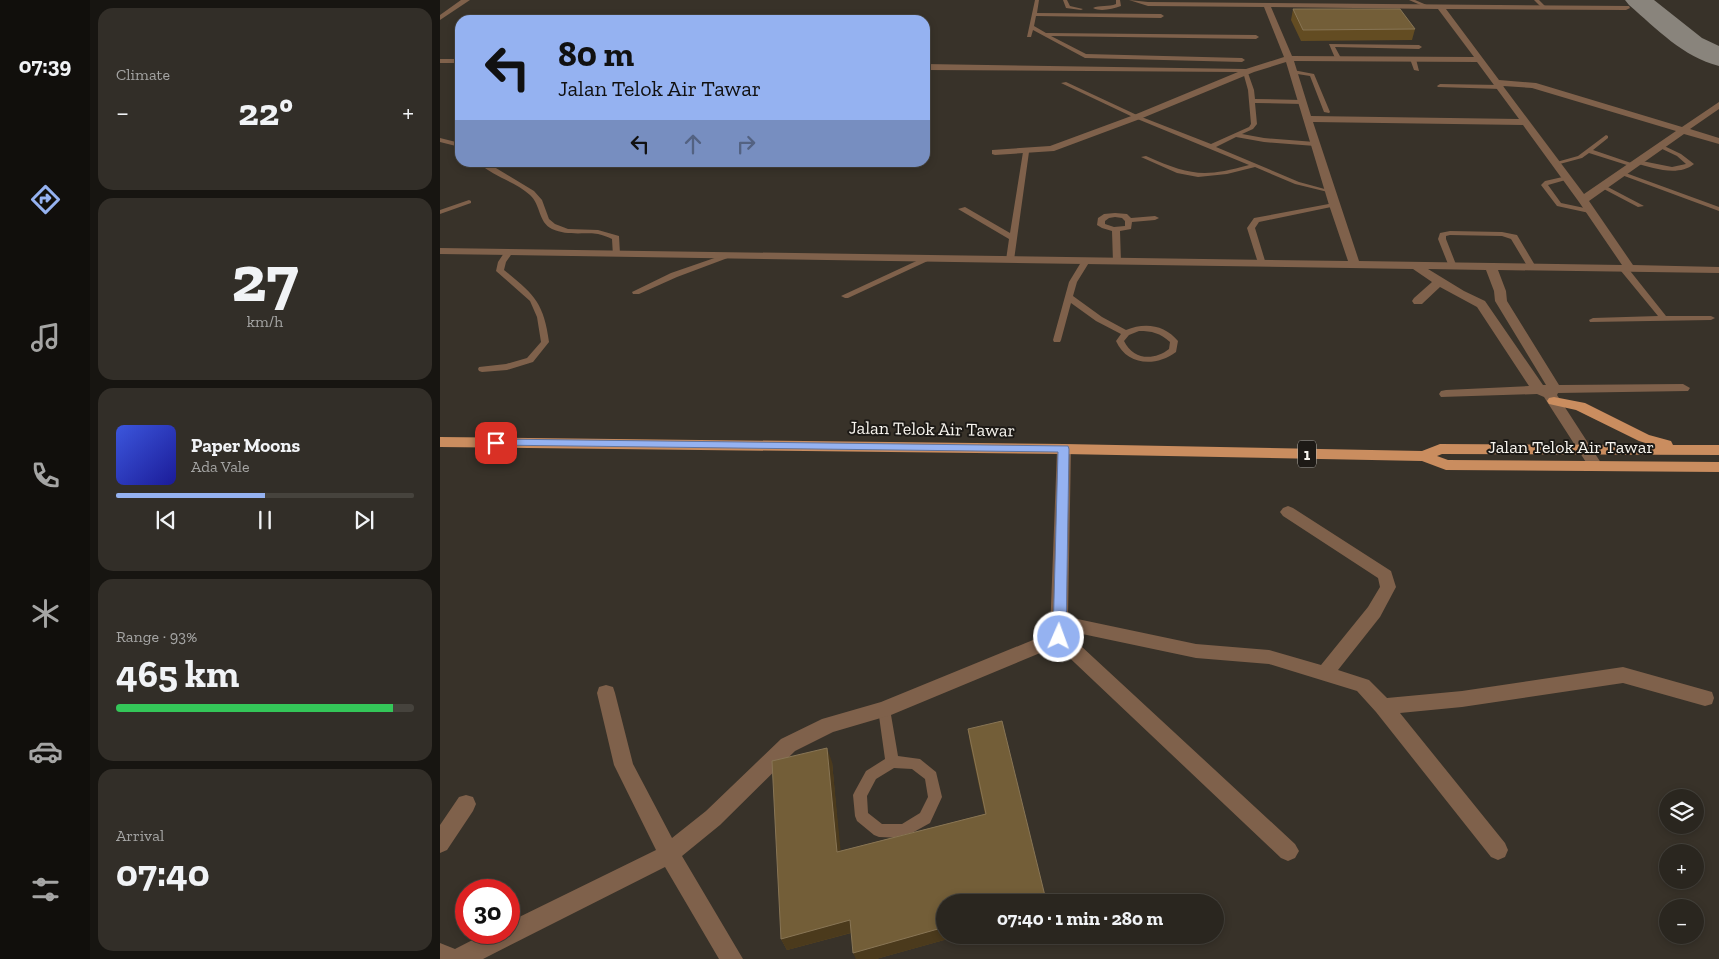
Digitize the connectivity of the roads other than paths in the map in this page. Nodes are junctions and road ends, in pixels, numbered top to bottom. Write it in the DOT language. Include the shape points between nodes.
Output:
graph roads {
  1 [pos="466,0"];
  2 [pos="1037,0"];
  3 [pos="1065,0"];
  4 [pos="1118,0"];
  5 [pos="1134,0"];
  6 [pos="1411,0"];
  7 [pos="1536,0"];
  8 [pos="1286,2"];
  9 [pos="1266,4"];
  10 [pos="1427,6"];
  11 [pos="1440,6"];
  12 [pos="1544,8"];
  13 [pos="1626,8"];
  14 [pos="1034,14"];
  15 [pos="1161,16"];
  16 [pos="440,18"];
  17 [pos="1031,28"];
  18 [pos="1044,34"];
  19 [pos="1029,36"];
  20 [pos="1256,37"];
  21 [pos="1340,44"];
  22 [pos="1419,47"];
  23 [pos="1289,58"];
  24 [pos="1338,58"];
  25 [pos="1349,58"];
  26 [pos="1412,59"];
  27 [pos="1242,60"];
  28 [pos="1478,60"];
  29 [pos="440,61"];
  30 [pos="455,61"];
  31 [pos="930,67"];
  32 [pos="1417,70"];
  33 [pos="1248,72"];
  34 [pos="1293,72"];
  35 [pos="1064,83"];
  36 [pos="1499,85"];
  37 [pos="1440,86"];
  38 [pos="1251,101"];
  39 [pos="1302,102"];
  40 [pos="1719,105"];
  41 [pos="1327,112"];
  42 [pos="1136,117"];
  43 [pos="1307,120"];
  44 [pos="1525,122"];
  45 [pos="1683,130"];
  46 [pos="1235,135"];
  47 [pos="453,136"];
  48 [pos="1606,137"];
  49 [pos="440,138"];
  50 [pos="1719,141"];
  51 [pos="455,143"];
  52 [pos="1315,144"];
  53 [pos="1660,146"];
  54 [pos="1210,147"];
  55 [pos="1589,151"];
  56 [pos="995,152"];
  57 [pos="1026,152"];
  58 [pos="1144,157"];
  59 [pos="1556,163"];
  60 [pos="1635,163"];
  61 [pos="1255,165"];
  62 [pos="486,167"];
  63 [pos="1621,173"];
  64 [pos="1567,178"];
  65 [pos="1602,186"];
  66 [pos="1330,192"];
  67 [pos="1583,200"];
  68 [pos="469,202"];
  69 [pos="1334,205"];
  70 [pos="1640,206"];
  71 [pos="1719,208"];
  72 [pos="962,209"];
  73 [pos="440,212"];
  74 [pos="1592,212"];
  75 [pos="1155,218"];
  76 [pos="1129,220"];
  77 [pos="1116,230"];
  78 [pos="1013,238"];
  79 [pos="440,251"];
  80 [pos="509,252"];
  81 [pos="616,254"];
  82 [pos="729,256"];
  83 [pos="928,259"];
  84 [pos="1010,260"];
  85 [pos="1086,261"];
  86 [pos="1117,262"];
  87 [pos="1262,264"];
  88 [pos="1355,265"];
  89 [pos="1416,266"];
  90 [pos="1453,267"];
  91 [pos="1491,267"];
  92 [pos="1532,267"];
  93 [pos="1627,269"];
  94 [pos="1719,270"];
  95 [pos="1440,281"];
  96 [pos="636,292"];
  97 [pos="845,296"];
  98 [pos="1069,297"];
  99 [pos="1418,301"];
  100 [pos="1501,301"];
  101 [pos="1481,304"];
  102 [pos="1711,318"];
  103 [pos="1664,319"];
  104 [pos="1593,320"];
  105 [pos="1126,333"];
  106 [pos="1057,340"];
  107 [pos="482,369"];
  108 [pos="1683,388"];
  109 [pos="1446,394"];
  110 [pos="1549,394"];
  111 [pos="440,442"];
  112 [pos="1064,449"];
  113 [pos="1584,449"];
  114 [pos="1694,450"];
  115 [pos="1719,450"];
  116 [pos="1424,456"];
  117 [pos="1596,466"];
  118 [pos="1719,467"];
  119 [pos="1288,512"];
  120 [pos="1060,629"];
  121 [pos="1324,674"];
  122 [pos="606,694"];
  123 [pos="1705,698"];
  124 [pos="1383,706"];
  125 [pos="884,709"];
  126 [pos="892,762"];
  127 [pos="466,804"];
  128 [pos="440,843"];
  129 [pos="1498,850"];
  130 [pos="1288,851"];
  131 [pos="669,854"];
  132 [pos="440,954"];
  133 [pos="451,959"];
  134 [pos="459,959"];
  135 [pos="732,959"];
  1 -- 16 [label="street"];
  2 -- 14 [label="lane"];
  3 -- 4 [label="lane" via="1068,8 1078,9 1111,8 1119,5"];
  5 -- 9 [label="street" via="1148,4"];
  6 -- 10 [label="lane"];
  7 -- 12 [label="lane"];
  8 -- 9 [label="street"];
  8 -- 10 [label="street"];
  9 -- 23 [label="street"];
  10 -- 11 [label="street"];
  11 -- 12 [label="street"];
  11 -- 28 [label="street"];
  12 -- 13 [label="street"];
  14 -- 15 [label="lane"];
  14 -- 17 [label="lane"];
  17 -- 18 [label="lane"];
  17 -- 19 [label="lane"];
  18 -- 20 [label="lane"];
  18 -- 27 [label="lane" via="1085,56"];
  21 -- 22 [label="lane"];
  21 -- 24 [label="lane" via="1331,45"];
  21 -- 25 [label="lane"];
  23 -- 24 [label="street"];
  23 -- 33 [label="street"];
  23 -- 34 [label="street"];
  24 -- 25 [label="street"];
  25 -- 26 [label="street"];
  26 -- 28 [label="street"];
  26 -- 32 [label="lane"];
  28 -- 36 [label="street"];
  29 -- 30 [label="street"];
  31 -- 33 [label="street"];
  33 -- 38 [label="lane"];
  33 -- 42 [label="street"];
  34 -- 39 [label="street"];
  34 -- 41 [label="lane" via="1312,75"];
  35 -- 42 [label="lane"];
  36 -- 37 [label="lane"];
  36 -- 44 [label="street"];
  36 -- 45 [label="street" via="1533,85"];
  38 -- 39 [label="lane"];
  38 -- 46 [label="lane" via="1254,124"];
  39 -- 43 [label="street"];
  40 -- 45 [label="street"];
  42 -- 54 [label="lane"];
  42 -- 57 [label="street" via="1051,149"];
  43 -- 44 [label="street"];
  43 -- 52 [label="street"];
  44 -- 59 [label="street"];
  45 -- 50 [label="street"];
  45 -- 53 [label="street"];
  46 -- 52 [label="lane"];
  46 -- 54 [label="lane"];
  47 -- 49 [label="lane"];
  48 -- 55 [label="lane"];
  49 -- 51 [label="lane"];
  52 -- 66 [label="street"];
  53 -- 60 [label="street"];
  53 -- 60 [label="lane" via="1691,164 1685,168 1671,168"];
  54 -- 61 [label="lane"];
  55 -- 59 [label="lane" via="1580,158"];
  55 -- 60 [label="lane"];
  56 -- 57 [label="street"];
  57 -- 78 [label="lane"];
  58 -- 61 [label="lane" via="1181,172 1198,175"];
  59 -- 64 [label="street"];
  60 -- 63 [label="street"];
  61 -- 66 [label="lane" via="1297,183"];
  62 -- 81 [label="lane" via="536,197 543,216 552,227 616,238"];
  63 -- 65 [label="street"];
  63 -- 71 [label="lane"];
  64 -- 67 [label="street"];
  64 -- 74 [label="lane" via="1544,184 1559,205"];
  65 -- 67 [label="street"];
  65 -- 70 [label="lane"];
  66 -- 69 [label="street"];
  67 -- 74 [label="street"];
  68 -- 73 [label="lane"];
  69 -- 87 [label="lane" via="1258,220 1251,228"];
  69 -- 88 [label="street"];
  72 -- 78 [label="lane"];
  74 -- 93 [label="street"];
  75 -- 76 [label="lane"];
  76 -- 77 [label="lane" via="1128,227"];
  76 -- 77 [label="lane" via="1115,215 1101,220 1102,225"];
  77 -- 86 [label="lane"];
  78 -- 84 [label="lane"];
  79 -- 80 [label="street"];
  80 -- 81 [label="street"];
  80 -- 107 [label="lane" via="500,271 535,300 543,322 545,342 530,360 507,367"];
  81 -- 82 [label="street"];
  82 -- 83 [label="street"];
  82 -- 96 [label="lane"];
  83 -- 84 [label="street"];
  83 -- 97 [label="lane"];
  84 -- 85 [label="street"];
  85 -- 86 [label="street"];
  85 -- 98 [label="lane" via="1072,282"];
  86 -- 87 [label="street"];
  87 -- 88 [label="street"];
  88 -- 89 [label="street"];
  89 -- 90 [label="street"];
  89 -- 95 [label="street"];
  90 -- 91 [label="street"];
  90 -- 92 [label="lane" via="1442,239 1443,235 1450,233 1514,237"];
  91 -- 92 [label="street"];
  91 -- 100 [label="street"];
  92 -- 93 [label="street"];
  93 -- 94 [label="street"];
  93 -- 103 [label="lane"];
  95 -- 99 [label="street"];
  95 -- 101 [label="street"];
  98 -- 105 [label="lane" via="1099,320"];
  98 -- 106 [label="lane"];
  100 -- 101 [label="street"];
  100 -- 110 [label="street"];
  101 -- 110 [label="street"];
  102 -- 103 [label="lane"];
  103 -- 104 [label="lane"];
  105 -- 105 [label="lane" via="1138,328 1153,328 1167,333 1174,341 1173,350 1156,359 1133,357 1122,350 1120,341"];
  108 -- 110 [label="street"];
  109 -- 110 [label="street"];
  110 -- 113 [label="street"];
  110 -- 114 [label="main road" via="1644,438"];
  111 -- 112 [label="main road, Jalan Telok Air Tawar / 1"];
  112 -- 116 [label="main road, Jalan Telok Air Tawar / 1"];
  112 -- 120 [label="street"];
  113 -- 114 [label="main road, Jalan Telok Air Tawar / 1"];
  113 -- 116 [label="main road, Jalan Telok Air Tawar / 1" via="1440,449"];
  113 -- 117 [label="street"];
  114 -- 115 [label="main road, Jalan Telok Air Tawar / 1"];
  116 -- 117 [label="main road, Jalan Telok Air Tawar / 1" via="1446,465"];
  117 -- 118 [label="main road, Jalan Telok Air Tawar / 1"];
  119 -- 121 [label="street" via="1384,575 1388,587 1374,612"];
  120 -- 121 [label="street" via="1196,652 1269,657"];
  120 -- 125 [label="street"];
  120 -- 130 [label="street"];
  121 -- 124 [label="street" via="1363,686"];
  122 -- 131 [label="street" via="624,765"];
  123 -- 124 [label="street" via="1623,675 1462,699"];
  124 -- 129 [label="street"];
  125 -- 126 [label="lane"];
  125 -- 131 [label="street" via="829,725 788,745"];
  126 -- 126 [label="lane" via="915,763 931,776 935,796 925,818 903,831 879,830 862,816 860,795 871,774"];
  127 -- 128 [label="street"];
  131 -- 134 [label="street"];
  131 -- 135 [label="street"];
  132 -- 133 [label="street"];
}
